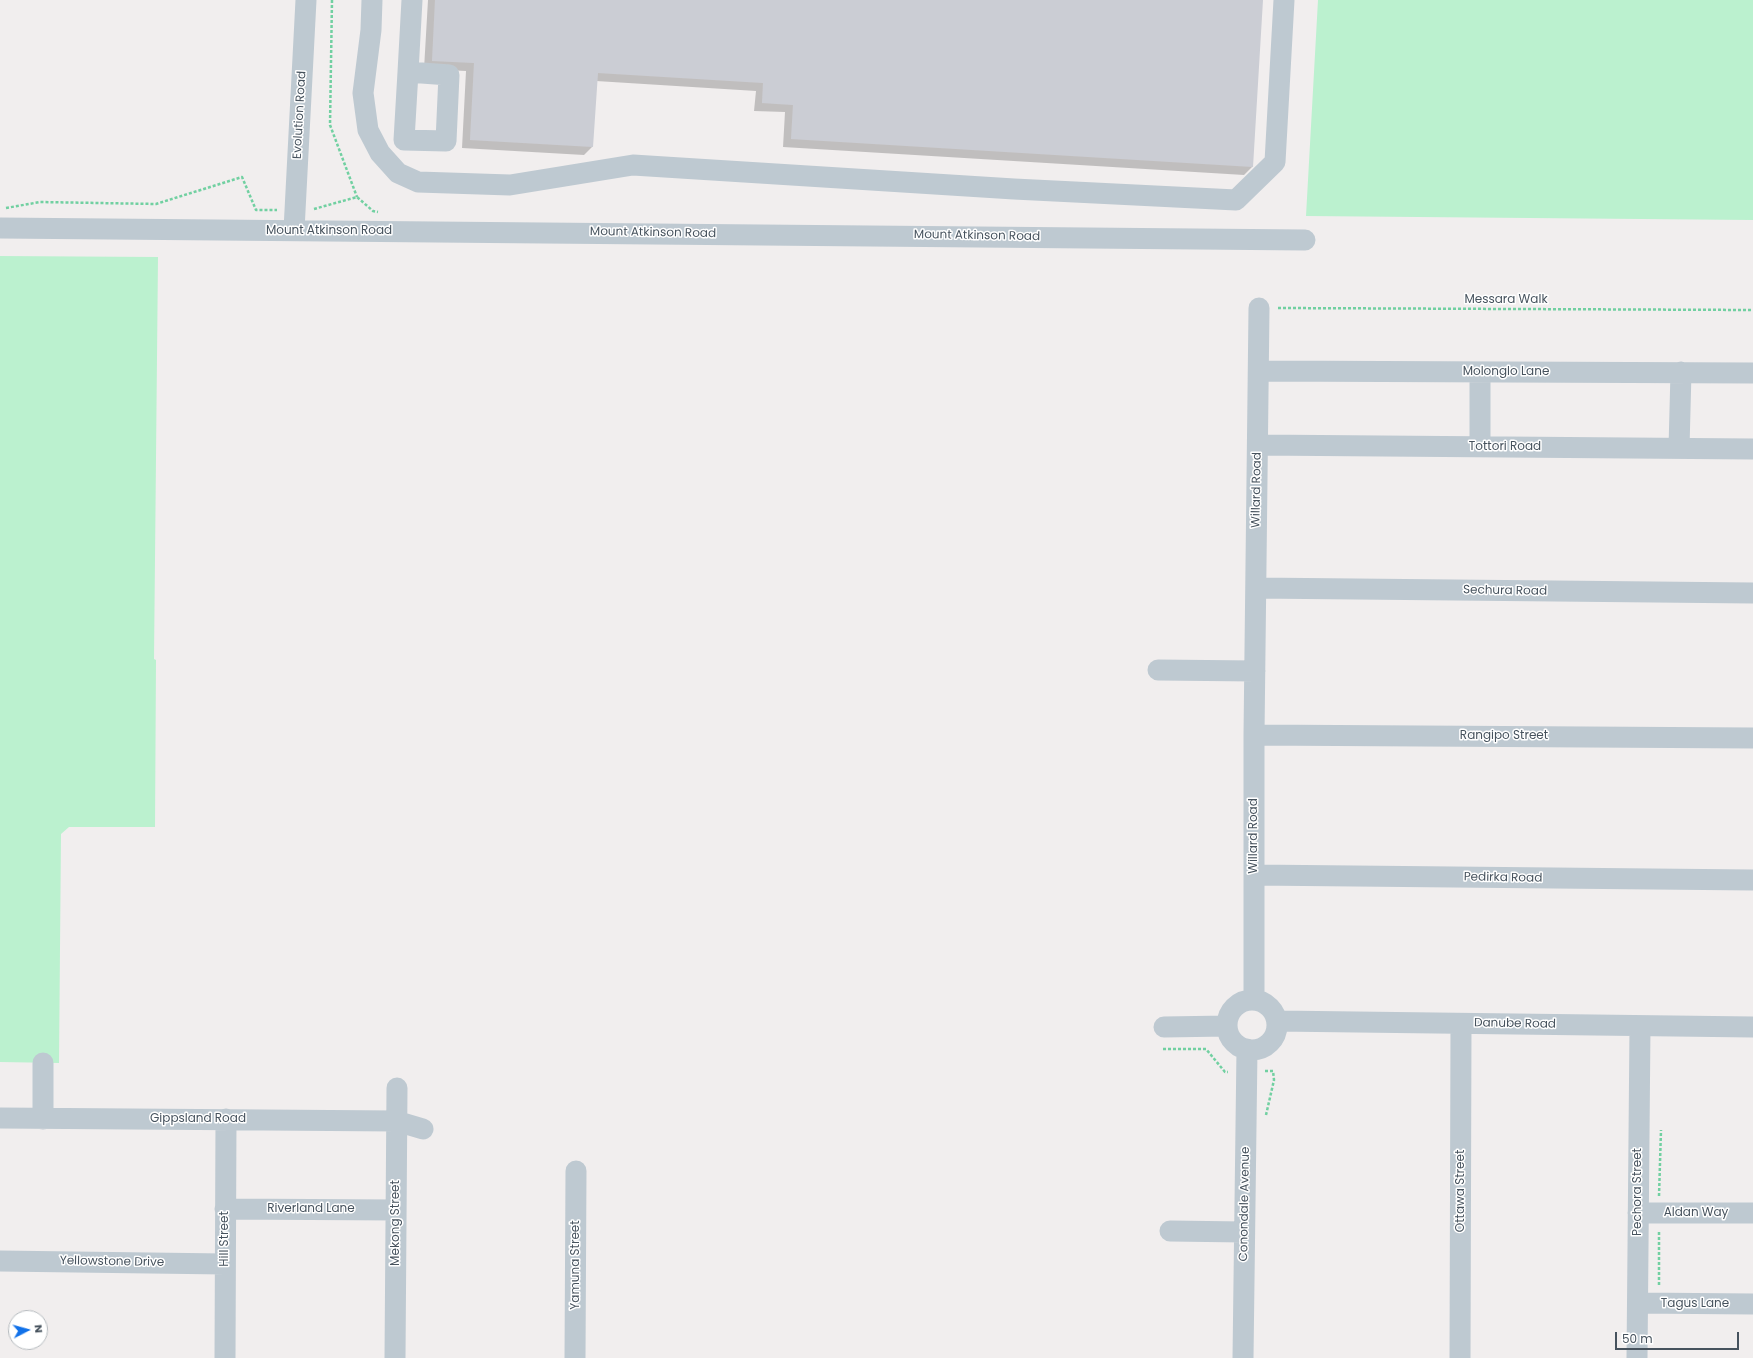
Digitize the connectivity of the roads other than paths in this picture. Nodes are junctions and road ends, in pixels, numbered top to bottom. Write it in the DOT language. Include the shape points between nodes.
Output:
graph roads {
  1 [pos="306,0"];
  2 [pos="372,0"];
  3 [pos="412,0"];
  4 [pos="1284,0"];
  5 [pos="408,72"];
  6 [pos="0,228"];
  7 [pos="294,230"];
  8 [pos="1305,240"];
  9 [pos="1259,308"];
  10 [pos="1259,371"];
  11 [pos="1480,372"];
  12 [pos="1681,372"];
  13 [pos="1753,373"];
  14 [pos="1258,445"];
  15 [pos="1480,447"];
  16 [pos="1679,448"];
  17 [pos="1753,449"];
  18 [pos="1256,588"];
  19 [pos="1753,593"];
  20 [pos="1158,670"];
  21 [pos="1255,671"];
  22 [pos="1254,735"];
  23 [pos="1753,738"];
  24 [pos="1254,875"];
  25 [pos="1753,880"];
  26 [pos="1254,1000"];
  27 [pos="1276,1021"];
  28 [pos="1461,1024"];
  29 [pos="1227,1026"];
  30 [pos="1640,1026"];
  31 [pos="1164,1027"];
  32 [pos="1753,1027"];
  33 [pos="1247,1049"];
  34 [pos="44,1062"];
  35 [pos="397,1088"];
  36 [pos="0,1118"];
  37 [pos="43,1119"];
  38 [pos="226,1119"];
  39 [pos="396,1121"];
  40 [pos="423,1129"];
  41 [pos="576,1171"];
  42 [pos="225,1209"];
  43 [pos="396,1210"];
  44 [pos="1638,1213"];
  45 [pos="1753,1214"];
  46 [pos="1170,1231"];
  47 [pos="1244,1232"];
  48 [pos="0,1261"];
  49 [pos="225,1264"];
  50 [pos="1638,1303"];
  51 [pos="1753,1304"];
  52 [pos="224,1358"];
  53 [pos="395,1358"];
  54 [pos="575,1358"];
  55 [pos="1243,1358"];
  56 [pos="1460,1358"];
  57 [pos="1637,1358"];
  1 -- 7 [label="street, Evolution Road"];
  2 -- 4 [label="street" via="363,93 368,130 380,153 398,173 418,182 510,185 633,165 1236,200 1275,162"];
  3 -- 5 [label="street"];
  6 -- 7 [label="street, Mount Atkinson Road"];
  7 -- 8 [label="street, Mount Atkinson Road"];
  9 -- 10 [label="street, Willard Road"];
  10 -- 11 [label="street, Molonglo Lane"];
  10 -- 14 [label="street, Willard Road"];
  11 -- 12 [label="street, Molonglo Lane"];
  11 -- 15 [label="street"];
  12 -- 13 [label="street, Molonglo Lane"];
  12 -- 16 [label="street"];
  14 -- 15 [label="street, Tottori Road"];
  14 -- 18 [label="street, Willard Road"];
  15 -- 16 [label="street, Tottori Road"];
  16 -- 17 [label="street, Tottori Road"];
  18 -- 19 [label="street, Sechura Road"];
  18 -- 21 [label="street, Willard Road"];
  20 -- 21 [label="street"];
  21 -- 22 [label="street, Willard Road"];
  22 -- 23 [label="street, Rangipo Street"];
  22 -- 24 [label="street, Willard Road"];
  24 -- 25 [label="street, Pedirka Road"];
  24 -- 26 [label="street, Willard Road"];
  26 -- 27 [label="street" via="1269,1007"];
  26 -- 29 [label="street" via="1238,1005 1232,1011"];
  27 -- 28 [label="street, Danube Road"];
  27 -- 33 [label="street" via="1274,1037 1269,1043 1255,1050"];
  28 -- 30 [label="street, Danube Road"];
  28 -- 56 [label="street, Ottawa Street"];
  29 -- 31 [label="street"];
  29 -- 33 [label="street" via="1233,1041"];
  30 -- 32 [label="street, Danube Road"];
  30 -- 44 [label="street, Pechora Street"];
  33 -- 47 [label="street, Conondale Avenue"];
  34 -- 37 [label="street"];
  35 -- 39 [label="street, Mekong Street"];
  36 -- 37 [label="street, Gippsland Road"];
  37 -- 38 [label="street, Gippsland Road"];
  38 -- 39 [label="street, Gippsland Road"];
  38 -- 42 [label="street, Hill Street"];
  39 -- 40 [label="street, Gippsland Road"];
  39 -- 43 [label="street, Mekong Street"];
  41 -- 54 [label="street, Yamuna Street"];
  42 -- 43 [label="street, Riverland Lane"];
  42 -- 49 [label="street, Hill Street"];
  43 -- 53 [label="street, Mekong Street"];
  44 -- 45 [label="street, Aldan Way"];
  44 -- 50 [label="street, Pechora Street"];
  46 -- 47 [label="street"];
  47 -- 55 [label="street, Conondale Avenue"];
  48 -- 49 [label="street, Yellowstone Drive"];
  49 -- 52 [label="street, Hill Street"];
  50 -- 51 [label="street, Tagus Lane"];
  50 -- 57 [label="street, Pechora Street"];
}
